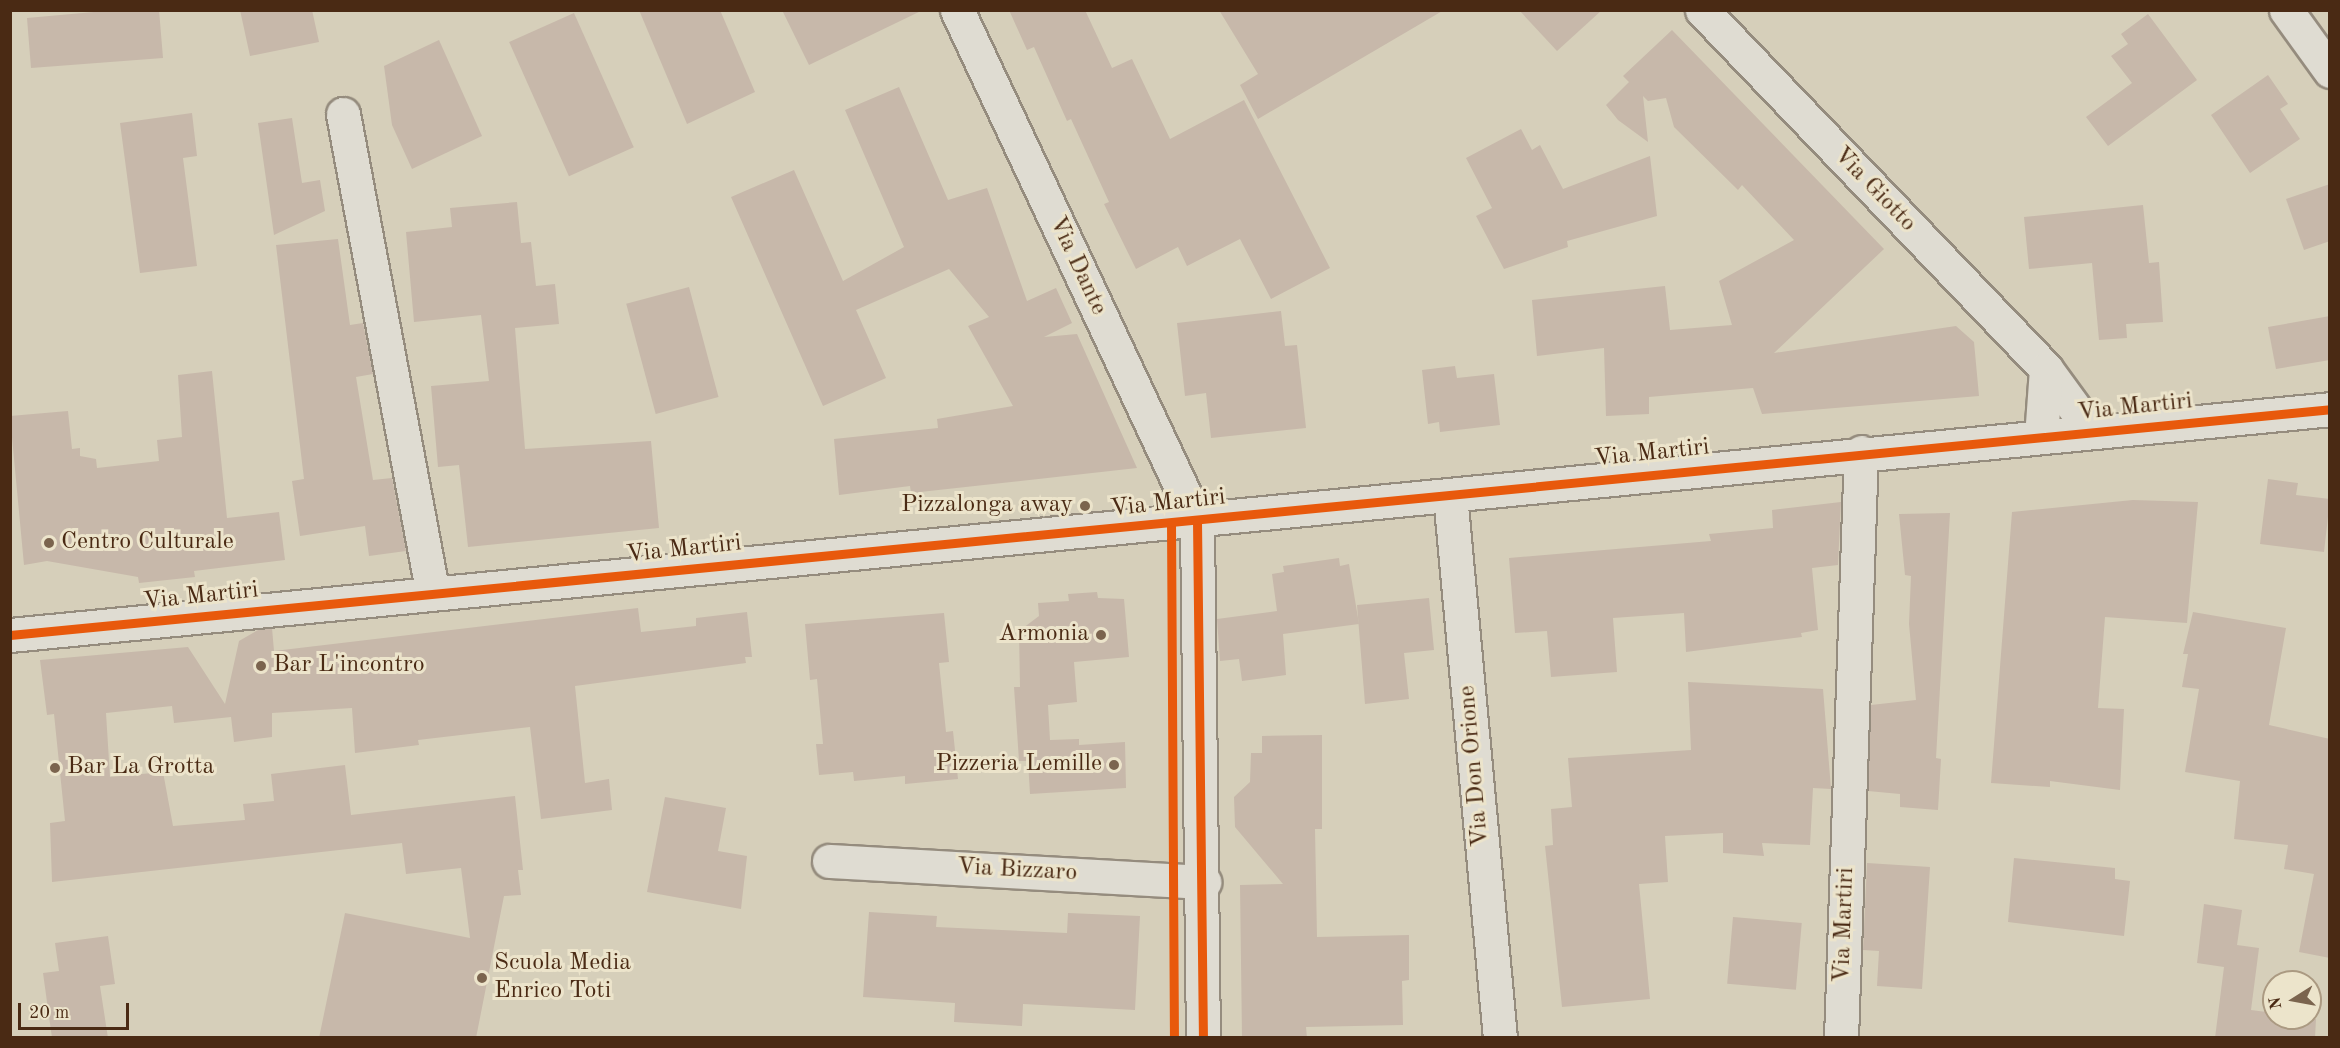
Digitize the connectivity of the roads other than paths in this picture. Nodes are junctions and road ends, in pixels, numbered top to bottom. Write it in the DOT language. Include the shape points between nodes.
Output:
graph roads {
  1 [pos="957,10"];
  2 [pos="1702,10"];
  3 [pos="2286,10"];
  4 [pos="2330,71"];
  5 [pos="343,114"];
  6 [pos="2046,369"];
  7 [pos="2330,409"];
  8 [pos="2092,432"];
  9 [pos="2041,437"];
  10 [pos="1862,452"];
  11 [pos="1450,495"];
  12 [pos="1197,522"];
  13 [pos="433,593"];
  14 [pos="10,635"];
  15 [pos="829,861"];
  16 [pos="1204,882"];
  17 [pos="1203,1038"];
  18 [pos="1500,1038"];
  19 [pos="1841,1038"];
  1 -- 12 [label="street, Via Dante"];
  2 -- 6 [label="street, Via Giotto"];
  3 -- 4 [label="street"];
  5 -- 13 [label="street"];
  6 -- 8 [label="street, Via Giotto"];
  6 -- 9 [label="street"];
  7 -- 8 [label="street, Via Martiri"];
  8 -- 9 [label="street, Via Martiri"];
  9 -- 10 [label="street, Via Martiri"];
  10 -- 11 [label="street, Via Martiri"];
  10 -- 19 [label="street, Via Martiri"];
  11 -- 12 [label="street, Via Martiri"];
  11 -- 18 [label="street, Via Don Orione"];
  12 -- 13 [label="street, Via Martiri"];
  12 -- 16 [label="street"];
  13 -- 14 [label="street, Via Martiri"];
  15 -- 16 [label="street, Via Bizzaro"];
  16 -- 17 [label="street"];
}
